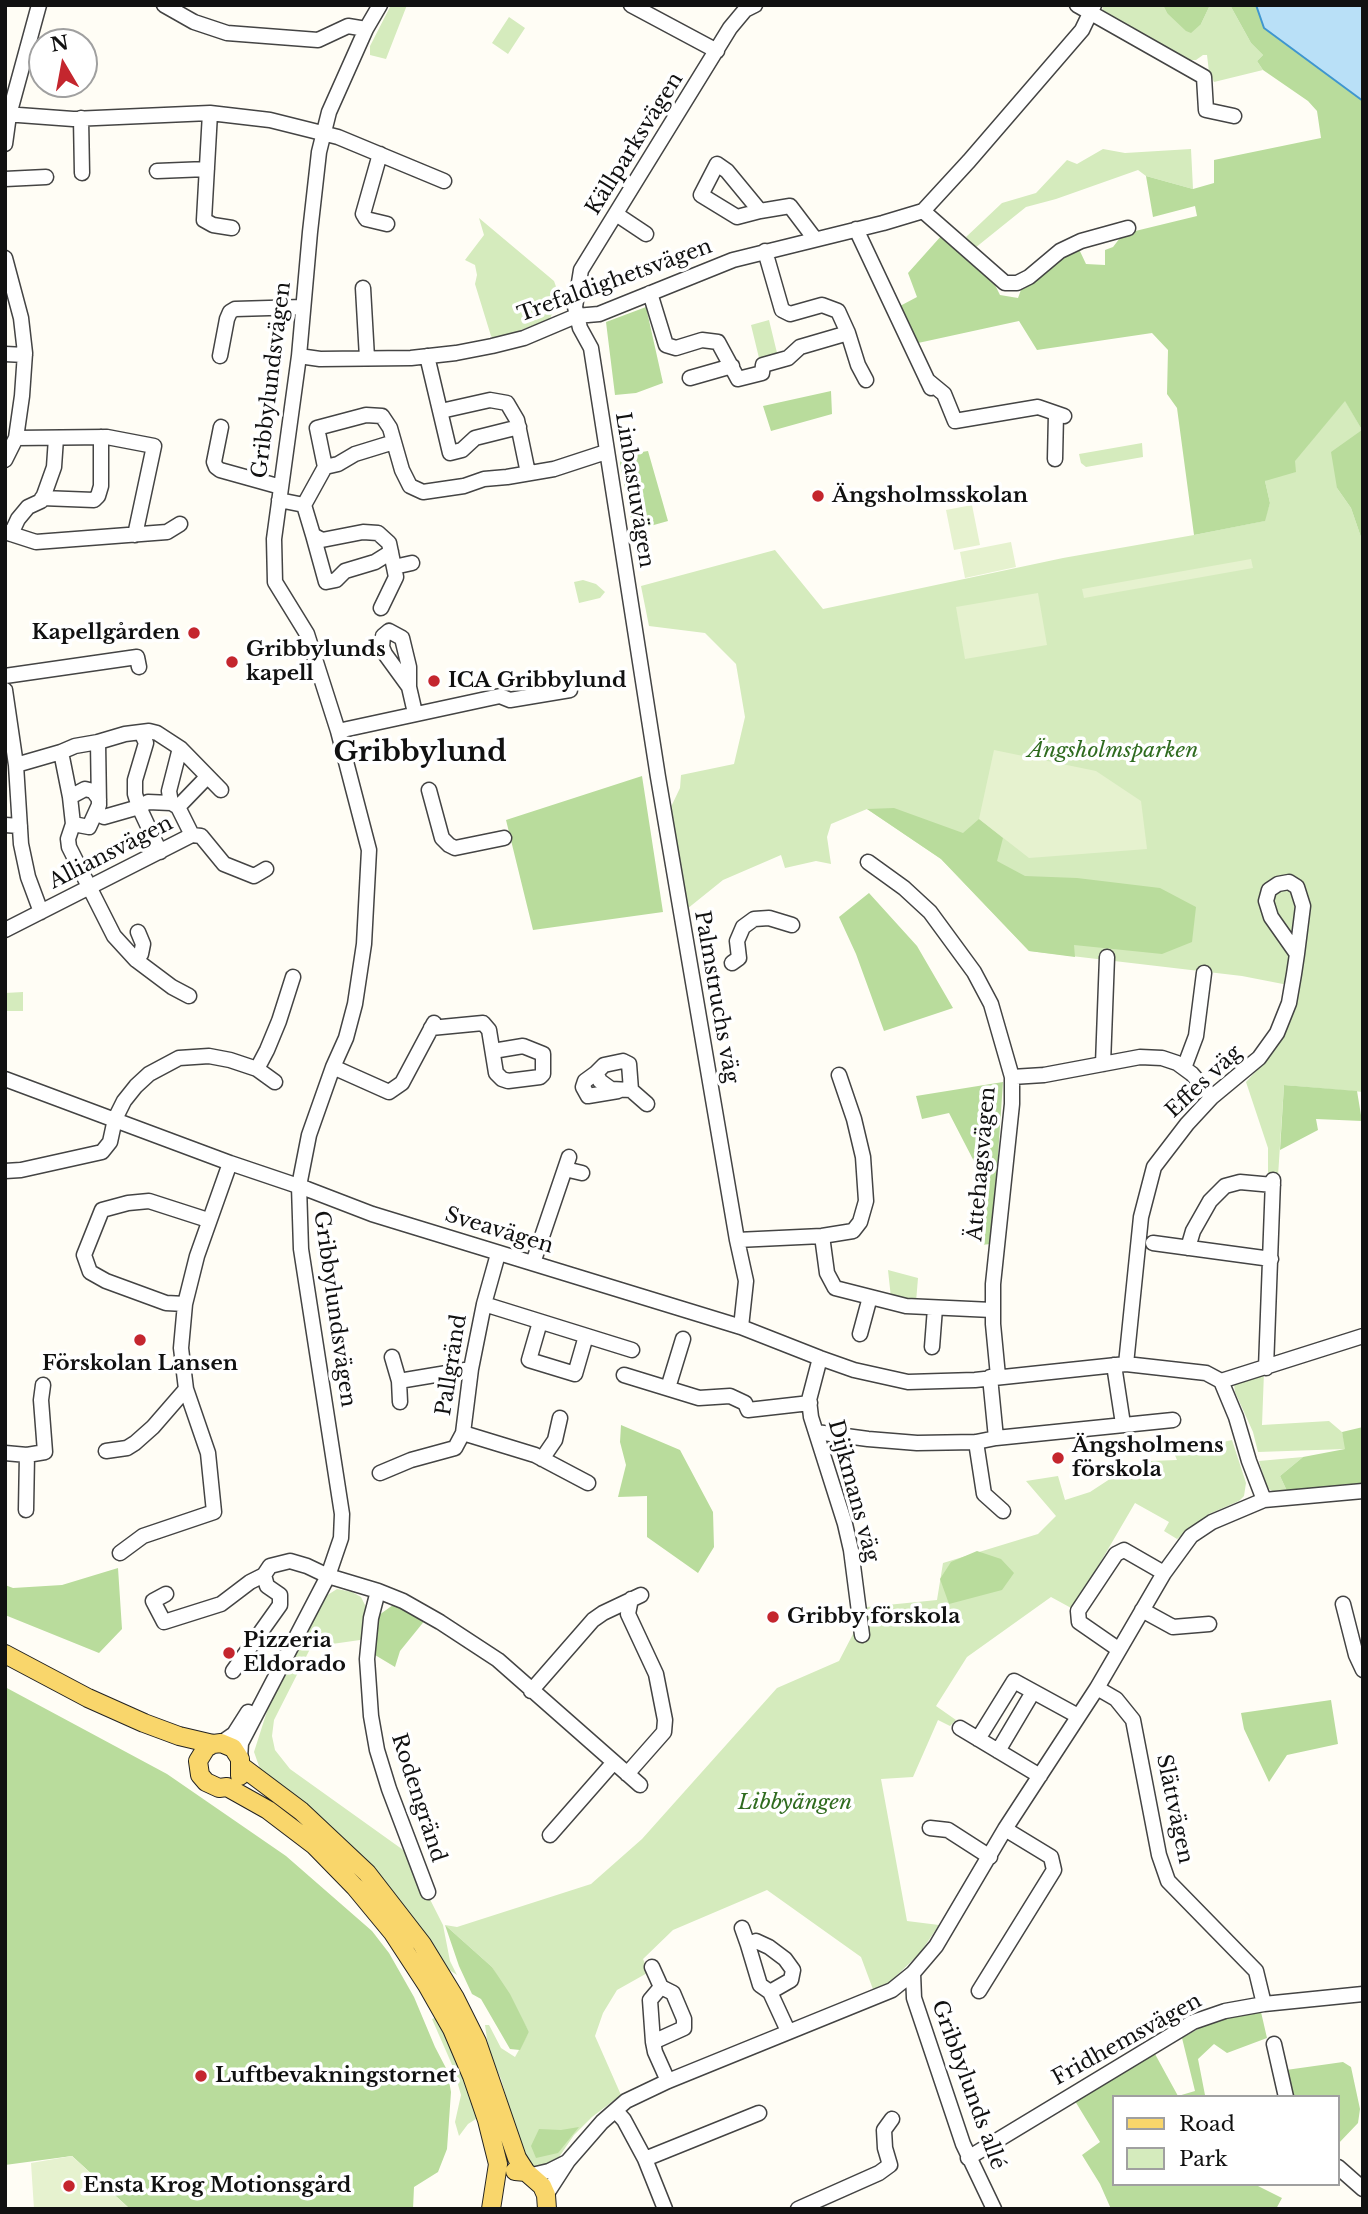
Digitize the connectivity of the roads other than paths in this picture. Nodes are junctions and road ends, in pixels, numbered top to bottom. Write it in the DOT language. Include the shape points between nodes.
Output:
graph roads {
  1 [pos="39,5"];
  2 [pos="164,5"];
  3 [pos="380,5"];
  4 [pos="631,5"];
  5 [pos="755,5"];
  6 [pos="1077,5"];
  7 [pos="1092,10"];
  8 [pos="366,29"];
  9 [pos="27,50"];
  10 [pos="717,51"];
  11 [pos="210,113"];
  12 [pos="7,115"];
  13 [pos="1234,117"];
  14 [pos="81,118"];
  15 [pos="324,134"];
  16 [pos="5,144"];
  17 [pos="380,154"];
  18 [pos="207,169"];
  19 [pos="157,171"];
  20 [pos="82,173"];
  21 [pos="46,177"];
  22 [pos="5,179"];
  23 [pos="444,181"];
  24 [pos="760,211"];
  25 [pos="923,211"];
  26 [pos="616,214"];
  27 [pos="387,224"];
  28 [pos="232,228"];
  29 [pos="856,229"];
  30 [pos="1128,229"];
  31 [pos="646,234"];
  32 [pos="815,239"];
  33 [pos="765,251"];
  34 [pos="5,258"];
  35 [pos="363,288"];
  36 [pos="650,293"];
  37 [pos="303,307"];
  38 [pos="576,316"];
  39 [pos="848,333"];
  40 [pos="5,354"];
  41 [pos="25,355"];
  42 [pos="220,356"];
  43 [pos="299,356"];
  44 [pos="427,356"];
  45 [pos="368,358"];
  46 [pos="732,366"];
  47 [pos="690,378"];
  48 [pos="866,380"];
  49 [pos="440,411"];
  50 [pos="221,427"];
  51 [pos="519,427"];
  52 [pos="101,437"];
  53 [pos="16,438"];
  54 [pos="56,438"];
  55 [pos="394,442"];
  56 [pos="607,452"];
  57 [pos="1055,459"];
  58 [pos="5,460"];
  59 [pos="325,467"];
  60 [pos="528,473"];
  61 [pos="280,494"];
  62 [pos="42,498"];
  63 [pos="304,505"];
  64 [pos="171,527"];
  65 [pos="8,533"];
  66 [pos="135,535"];
  67 [pos="313,535"];
  68 [pos="391,552"];
  69 [pos="412,563"];
  70 [pos="394,567"];
  71 [pos="380,608"];
  72 [pos="139,667"];
  73 [pos="643,673"];
  74 [pos="5,676"];
  75 [pos="410,687"];
  76 [pos="5,690"];
  77 [pos="570,690"];
  78 [pos="415,713"];
  79 [pos="338,731"];
  80 [pos="141,732"];
  81 [pos="98,742"];
  82 [pos="180,748"];
  83 [pos="61,752"];
  84 [pos="16,765"];
  85 [pos="207,777"];
  86 [pos="221,790"];
  87 [pos="429,790"];
  88 [pos="70,797"];
  89 [pos="175,805"];
  90 [pos="98,806"];
  91 [pos="139,807"];
  92 [pos="73,824"];
  93 [pos="13,825"];
  94 [pos="192,835"];
  95 [pos="504,838"];
  96 [pos="160,852"];
  97 [pos="868,862"];
  98 [pos="266,869"];
  99 [pos="89,888"];
  100 [pos="41,912"];
  101 [pos="792,925"];
  102 [pos="5,930"];
  103 [pos="138,932"];
  104 [pos="1297,954"];
  105 [pos="1107,957"];
  106 [pos="136,960"];
  107 [pos="732,962"];
  108 [pos="1204,973"];
  109 [pos="293,977"];
  110 [pos="189,996"];
  111 [pos="493,1051"];
  112 [pos="1103,1064"];
  113 [pos="333,1067"];
  114 [pos="1184,1068"];
  115 [pos="257,1069"];
  116 [pos="839,1075"];
  117 [pos="1012,1077"];
  118 [pos="5,1079"];
  119 [pos="275,1082"];
  120 [pos="625,1090"];
  121 [pos="1212,1097"];
  122 [pos="647,1104"];
  123 [pos="115,1119"];
  124 [pos="230,1163"];
  125 [pos="5,1171"];
  126 [pos="582,1173"];
  127 [pos="299,1186"];
  128 [pos="208,1220"];
  129 [pos="822,1236"];
  130 [pos="737,1240"];
  131 [pos="1153,1244"];
  132 [pos="1188,1248"];
  133 [pos="498,1254"];
  134 [pos="1271,1259"];
  135 [pos="533,1263"];
  136 [pos="870,1297"];
  137 [pos="185,1304"];
  138 [pos="484,1304"];
  139 [pos="935,1308"];
  140 [pos="992,1310"];
  141 [pos="540,1322"];
  142 [pos="741,1327"];
  143 [pos="860,1334"];
  144 [pos="586,1336"];
  145 [pos="1363,1336"];
  146 [pos="683,1339"];
  147 [pos="932,1347"];
  148 [pos="632,1350"];
  149 [pos="392,1357"];
  150 [pos="820,1359"];
  151 [pos="1120,1365"];
  152 [pos="1266,1368"];
  153 [pos="471,1369"];
  154 [pos="624,1375"];
  155 [pos="994,1377"];
  156 [pos="399,1381"];
  157 [pos="1221,1381"];
  158 [pos="43,1385"];
  159 [pos="667,1388"];
  160 [pos="186,1389"];
  161 [pos="400,1402"];
  162 [pos="810,1403"];
  163 [pos="560,1419"];
  164 [pos="1173,1420"];
  165 [pos="1123,1424"];
  166 [pos="816,1432"];
  167 [pos="463,1433"];
  168 [pos="996,1438"];
  169 [pos="976,1442"];
  170 [pos="106,1451"];
  171 [pos="5,1453"];
  172 [pos="27,1455"];
  173 [pos="542,1459"];
  174 [pos="380,1472"];
  175 [pos="588,1483"];
  176 [pos="1363,1491"];
  177 [pos="1264,1500"];
  178 [pos="26,1510"];
  179 [pos="1003,1511"];
  180 [pos="120,1553"];
  181 [pos="1164,1573"];
  182 [pos="264,1574"];
  183 [pos="328,1576"];
  184 [pos="378,1591"];
  185 [pos="166,1594"];
  186 [pos="1343,1604"];
  187 [pos="1142,1610"];
  188 [pos="1209,1624"];
  189 [pos="862,1635"];
  190 [pos="1118,1649"];
  191 [pos="5,1654"];
  192 [pos="1363,1670"];
  193 [pos="233,1671"];
  194 [pos="274,1681"];
  195 [pos="1097,1688"];
  196 [pos="531,1691"];
  197 [pos="1033,1692"];
  198 [pos="1078,1716"];
  199 [pos="144,1723"];
  200 [pos="960,1728"];
  201 [pos="978,1739"];
  202 [pos="217,1744"];
  203 [pos="998,1751"];
  204 [pos="198,1761"];
  205 [pos="614,1762"];
  206 [pos="241,1763"];
  207 [pos="627,1774"];
  208 [pos="1040,1776"];
  209 [pos="640,1785"];
  210 [pos="227,1787"];
  211 [pos="301,1811"];
  212 [pos="930,1828"];
  213 [pos="1006,1829"];
  214 [pos="550,1835"];
  215 [pos="990,1857"];
  216 [pos="428,1892"];
  217 [pos="742,1928"];
  218 [pos="748,1944"];
  219 [pos="652,1967"];
  220 [pos="913,1973"];
  221 [pos="661,1987"];
  222 [pos="979,1991"];
  223 [pos="770,1992"];
  224 [pos="1363,1994"];
  225 [pos="1264,2004"];
  226 [pos="788,2031"];
  227 [pos="653,2042"];
  228 [pos="1275,2044"];
  229 [pos="668,2081"];
  230 [pos="1286,2095"];
  231 [pos="616,2111"];
  232 [pos="759,2113"];
  233 [pos="892,2119"];
  234 [pos="968,2158"];
  235 [pos="645,2159"];
  236 [pos="568,2161"];
  237 [pos="1340,2169"];
  238 [pos="529,2174"];
  239 [pos="495,2184"];
  240 [pos="1363,2189"];
  241 [pos="547,2202"];
  242 [pos="489,2207"];
  243 [pos="665,2209"];
  244 [pos="798,2209"];
  245 [pos="994,2209"];
  1 -- 9 [label="street"];
  2 -- 8 [label="street" via="227,33 318,40 348,26"];
  3 -- 8 [label="street, Gribbylundsvägen"];
  4 -- 10 [label="street"];
  5 -- 10 [label="street, Källparksvägen" via="737,19"];
  6 -- 7 [label="street"];
  7 -- 13 [label="street" via="1204,77 1206,110"];
  7 -- 25 [label="street" via="1082,30"];
  8 -- 15 [label="street, Gribbylundsvägen" via="329,112"];
  9 -- 12 [label="street"];
  10 -- 26 [label="street, Källparksvägen"];
  11 -- 14 [label="street"];
  11 -- 15 [label="street" via="270,120"];
  11 -- 18 [label="street"];
  12 -- 14 [label="street"];
  12 -- 16 [label="street"];
  14 -- 20 [label="street"];
  15 -- 17 [label="street"];
  15 -- 37 [label="street, Gribbylundsvägen"];
  17 -- 23 [label="street"];
  17 -- 27 [label="street" via="363,214"];
  18 -- 19 [label="street"];
  18 -- 28 [label="street" via="204,220"];
  21 -- 22 [label="street"];
  24 -- 32 [label="street" via="790,206"];
  25 -- 29 [label="street, Trefaldighetsvägen"];
  25 -- 30 [label="street" via="1005,283 1029,277 1060,251 1081,241"];
  26 -- 31 [label="street"];
  26 -- 38 [label="street, Källparksvägen" via="582,271"];
  29 -- 32 [label="street, Trefaldighetsvägen"];
  29 -- 57 [label="street" via="929,384 944,394 956,421 1038,407 1060,415"];
  32 -- 33 [label="street, Trefaldighetsvägen"];
  33 -- 36 [label="street, Trefaldighetsvägen"];
  33 -- 39 [label="street" via="782,310 790,314 822,305 838,311"];
  34 -- 41 [label="street" via="21,318"];
  35 -- 45 [label="street"];
  36 -- 38 [label="street, Trefaldighetsvägen" via="599,314"];
  36 -- 46 [label="street" via="666,345 676,348 702,340 718,342"];
  37 -- 42 [label="street" via="235,309 227,319"];
  37 -- 43 [label="street, Gribbylundsvägen"];
  38 -- 44 [label="street, Trefaldighetsvägen" via="524,338"];
  38 -- 56 [label="street, Linbastuvägen" via="591,348"];
  39 -- 46 [label="street" via="800,347 788,358 763,365 762,373 738,379"];
  39 -- 48 [label="street"];
  40 -- 41 [label="street"];
  41 -- 53 [label="street"];
  43 -- 45 [label="street, Trefaldighetsvägen"];
  43 -- 61 [label="street, Gribbylundsvägen"];
  44 -- 45 [label="street, Trefaldighetsvägen"];
  44 -- 49 [label="street"];
  46 -- 47 [label="street"];
  49 -- 51 [label="street" via="490,400 507,403"];
  49 -- 51 [label="street" via="450,453 462,450 475,438"];
  50 -- 61 [label="street" via="216,467"];
  51 -- 60 [label="street"];
  52 -- 54 [label="street"];
  52 -- 62 [label="street" via="98,496 94,500"];
  52 -- 66 [label="street" via="154,446"];
  53 -- 54 [label="street"];
  53 -- 58 [label="street"];
  54 -- 62 [label="street" via="54,467"];
  55 -- 59 [label="street"];
  55 -- 59 [label="street" via="382,416 366,415 317,428"];
  55 -- 60 [label="street" via="411,486 423,492"];
  56 -- 60 [label="street"];
  56 -- 73 [label="street, Linbastuvägen"];
  59 -- 63 [label="street"];
  61 -- 63 [label="street"];
  61 -- 79 [label="street, Gribbylundsvägen" via="275,582 307,634"];
  62 -- 65 [label="street" via="28,507"];
  63 -- 67 [label="street"];
  64 -- 66 [label="street"];
  65 -- 66 [label="street" via="36,542"];
  67 -- 68 [label="street" via="322,540 378,533"];
  67 -- 68 [label="street" via="326,582"];
  68 -- 70 [label="street"];
  69 -- 70 [label="street"];
  70 -- 71 [label="street" via="396,577"];
  72 -- 74 [label="street" via="137,657"];
  73 -- 130 [label="street, Palmstruchs väg"];
  75 -- 78 [label="street"];
  76 -- 84 [label="street"];
  77 -- 78 [label="street" via="510,700 500,696"];
  78 -- 79 [label="street"];
  79 -- 113 [label="street, Gribbylundsvägen" via="369,850 369,873 355,1004"];
  80 -- 81 [label="street"];
  80 -- 82 [label="street" via="157,733"];
  80 -- 91 [label="street" via="146,743 135,780"];
  81 -- 83 [label="street"];
  81 -- 90 [label="street"];
  82 -- 85 [label="street"];
  82 -- 89 [label="street" via="169,791"];
  83 -- 84 [label="street"];
  83 -- 88 [label="street"];
  84 -- 93 [label="street"];
  85 -- 86 [label="street"];
  85 -- 89 [label="street"];
  87 -- 95 [label="street" via="442,838 449,845 454,848"];
  88 -- 90 [label="street" via="85,789 93,791"];
  88 -- 92 [label="street"];
  89 -- 91 [label="street" via="148,802"];
  89 -- 94 [label="street"];
  90 -- 91 [label="street" via="104,817"];
  90 -- 92 [label="street" via="89,827"];
  91 -- 96 [label="street"];
  92 -- 99 [label="street" via="69,847"];
  93 -- 100 [label="street"];
  94 -- 96 [label="street, Alliansvägen"];
  94 -- 98 [label="street, Alliansvägen" via="201,836 224,864 254,876"];
  96 -- 99 [label="street, Alliansvägen"];
  97 -- 117 [label="street, Ättehagsvägen" via="930,912 974,972 990,1004"];
  99 -- 100 [label="street, Alliansvägen"];
  99 -- 106 [label="street" via="114,936"];
  100 -- 102 [label="street, Alliansvägen"];
  101 -- 107 [label="street" via="754,919 743,927 737,942 739,958"];
  103 -- 106 [label="street" via="143,944"];
  104 -- 121 [label="street, Effes väg" via="1289,1003 1278,1033 1259,1059"];
  105 -- 112 [label="street"];
  106 -- 110 [label="street"];
  108 -- 114 [label="street" via="1196,1036"];
  109 -- 115 [label="street"];
  111 -- 113 [label="street" via="484,1023 432,1025 402,1083 389,1092"];
  112 -- 114 [label="street" via="1162,1058"];
  112 -- 117 [label="street"];
  113 -- 127 [label="street, Gribbylundsvägen" via="309,1135"];
  114 -- 121 [label="street"];
  115 -- 119 [label="street"];
  115 -- 123 [label="street" via="209,1056 179,1058 136,1086"];
  116 -- 129 [label="street" via="863,1157 866,1201 853,1231"];
  117 -- 140 [label="street, Ättehagsvägen"];
  118 -- 123 [label="street, Sveavägen"];
  120 -- 120 [label="street" via="629,1064 604,1065 596,1073 611,1089"];
  120 -- 122 [label="street"];
  121 -- 151 [label="street, Effes väg" via="1154,1167 1145,1193"];
  123 -- 124 [label="street, Sveavägen"];
  123 -- 125 [label="street" via="110,1142 102,1152"];
  124 -- 127 [label="street, Sveavägen"];
  124 -- 128 [label="street"];
  126 -- 135 [label="street" via="567,1163"];
  127 -- 133 [label="street, Sveavägen"];
  127 -- 183 [label="street, Gribbylundsvägen" via="300,1248 342,1514 341,1538"];
  128 -- 137 [label="street"];
  128 -- 137 [label="street" via="149,1201 102,1210 84,1255 90,1272 106,1281 166,1303"];
  129 -- 130 [label="street"];
  129 -- 136 [label="street" via="827,1273 835,1288"];
  130 -- 142 [label="street, Palmstruchs väg" via="746,1281"];
  131 -- 132 [label="street"];
  132 -- 134 [label="street"];
  132 -- 134 [label="street" via="1210,1201 1225,1186 1273,1182"];
  133 -- 135 [label="street, Sveavägen"];
  133 -- 138 [label="street, Pallgränd"];
  134 -- 152 [label="street"];
  135 -- 142 [label="street, Sveavägen"];
  136 -- 139 [label="street"];
  136 -- 143 [label="street"];
  137 -- 160 [label="street" via="181,1348"];
  138 -- 141 [label="street"];
  138 -- 153 [label="street, Pallgränd"];
  139 -- 140 [label="street"];
  139 -- 147 [label="street"];
  140 -- 155 [label="street, Ättehagsvägen"];
  141 -- 144 [label="street"];
  141 -- 144 [label="street" via="529,1360 575,1374"];
  142 -- 150 [label="street, Sveavägen"];
  144 -- 148 [label="street"];
  145 -- 152 [label="street"];
  146 -- 159 [label="street"];
  149 -- 156 [label="street"];
  150 -- 155 [label="street, Sveavägen" via="908,1382"];
  150 -- 162 [label="street, Dijkmans väg"];
  151 -- 155 [label="street, Sveavägen"];
  151 -- 157 [label="street, Sveavägen" via="1206,1373"];
  151 -- 165 [label="street"];
  152 -- 157 [label="street"];
  153 -- 156 [label="street"];
  153 -- 167 [label="street, Pallgränd"];
  154 -- 159 [label="street"];
  155 -- 168 [label="street"];
  156 -- 161 [label="street"];
  157 -- 177 [label="street"];
  158 -- 172 [label="street" via="45,1452"];
  159 -- 162 [label="street" via="699,1398 730,1396 745,1403 748,1410"];
  160 -- 170 [label="street" via="135,1443"];
  160 -- 180 [label="street" via="208,1453 214,1513 143,1536"];
  162 -- 166 [label="street, Dijkmans väg"];
  163 -- 173 [label="street" via="555,1440"];
  164 -- 165 [label="street"];
  165 -- 168 [label="street"];
  166 -- 169 [label="street" via="917,1443"];
  166 -- 189 [label="street, Dijkmans väg" via="851,1550"];
  167 -- 173 [label="street, Pallgränd"];
  167 -- 174 [label="street" via="455,1448"];
  168 -- 169 [label="street"];
  169 -- 179 [label="street" via="984,1494"];
  171 -- 172 [label="street"];
  172 -- 178 [label="street"];
  173 -- 175 [label="street, Pallgränd"];
  176 -- 177 [label="street"];
  177 -- 181 [label="street" via="1191,1536"];
  181 -- 187 [label="street"];
  181 -- 190 [label="street" via="1124,1550 1116,1554 1078,1611 1079,1622"];
  182 -- 183 [label="street" via="270,1566 290,1561"];
  182 -- 185 [label="street" via="221,1604 164,1622 153,1601"];
  182 -- 193 [label="street" via="267,1586 280,1595 280,1605"];
  183 -- 184 [label="street"];
  183 -- 194 [label="street, Gribbylundsvägen"];
  184 -- 196 [label="street" via="440,1622 498,1660"];
  184 -- 216 [label="street, Rodengränd" via="367,1659 371,1716 389,1789"];
  186 -- 192 [label="street"];
  187 -- 188 [label="street" via="1173,1627"];
  187 -- 190 [label="street"];
  190 -- 195 [label="street"];
  191 -- 199 [label="main road"];
  194 -- 202 [label="street, Gribbylundsvägen" via="234,1734"];
  194 -- 206 [label="street, Gribbylundsvägen" via="241,1743"];
  194 -- 211 [label="street" via="250,1755 261,1775"];
  195 -- 198 [label="street"];
  195 -- 225 [label="street, Slättvägen" via="1116,1699 1133,1720 1168,1881 1256,1971"];
  196 -- 205 [label="street"];
  196 -- 207 [label="street" via="593,1620 636,1597 628,1614 656,1674 665,1720 664,1732"];
  197 -- 198 [label="street"];
  197 -- 201 [label="street" via="1014,1681"];
  197 -- 203 [label="street"];
  198 -- 208 [label="street"];
  199 -- 202 [label="main road"];
  199 -- 204 [label="main road"];
  200 -- 201 [label="street"];
  201 -- 203 [label="street"];
  202 -- 204 [label="main road" via="206,1748"];
  202 -- 206 [label="main road" via="233,1748"];
  203 -- 208 [label="street"];
  204 -- 210 [label="main road" via="206,1782"];
  205 -- 207 [label="street"];
  205 -- 214 [label="street"];
  206 -- 210 [label="main road" via="240,1776"];
  206 -- 211 [label="main road"];
  207 -- 209 [label="street"];
  208 -- 213 [label="street"];
  210 -- 239 [label="main road" via="268,1810 313,1845 393,1933 445,2018 472,2076 498,2164"];
  211 -- 238 [label="main road" via="367,1873 422,1944 477,2042 517,2158"];
  212 -- 215 [label="street" via="948,1830"];
  213 -- 215 [label="street"];
  213 -- 222 [label="street" via="1051,1857 1054,1870"];
  215 -- 220 [label="street" via="936,1946"];
  217 -- 218 [label="street"];
  218 -- 223 [label="street" via="760,1985"];
  218 -- 223 [label="street" via="756,1941 769,1947 793,1970 791,1980"];
  219 -- 221 [label="street"];
  220 -- 226 [label="street" via="892,1990"];
  220 -- 234 [label="street, Gribbylunds allé" via="914,1998"];
  221 -- 227 [label="street" via="650,2000"];
  221 -- 227 [label="street" via="673,1993 684,2028"];
  223 -- 226 [label="street"];
  224 -- 225 [label="street, Fridhemsvägen"];
  225 -- 234 [label="street, Fridhemsvägen" via="1193,2022"];
  226 -- 229 [label="street"];
  227 -- 229 [label="street"];
  228 -- 230 [label="street"];
  229 -- 231 [label="street" via="626,2101"];
  231 -- 235 [label="street"];
  231 -- 236 [label="street"];
  232 -- 235 [label="street"];
  233 -- 244 [label="street" via="884,2130 890,2165"];
  234 -- 245 [label="street, Gribbylunds allé"];
  235 -- 243 [label="street"];
  236 -- 238 [label="street"];
  236 -- 241 [label="street"];
  237 -- 240 [label="street"];
  238 -- 239 [label="main road" via="503,2174"];
  238 -- 241 [label="main road" via="542,2186"];
  239 -- 242 [label="main road"];
}
